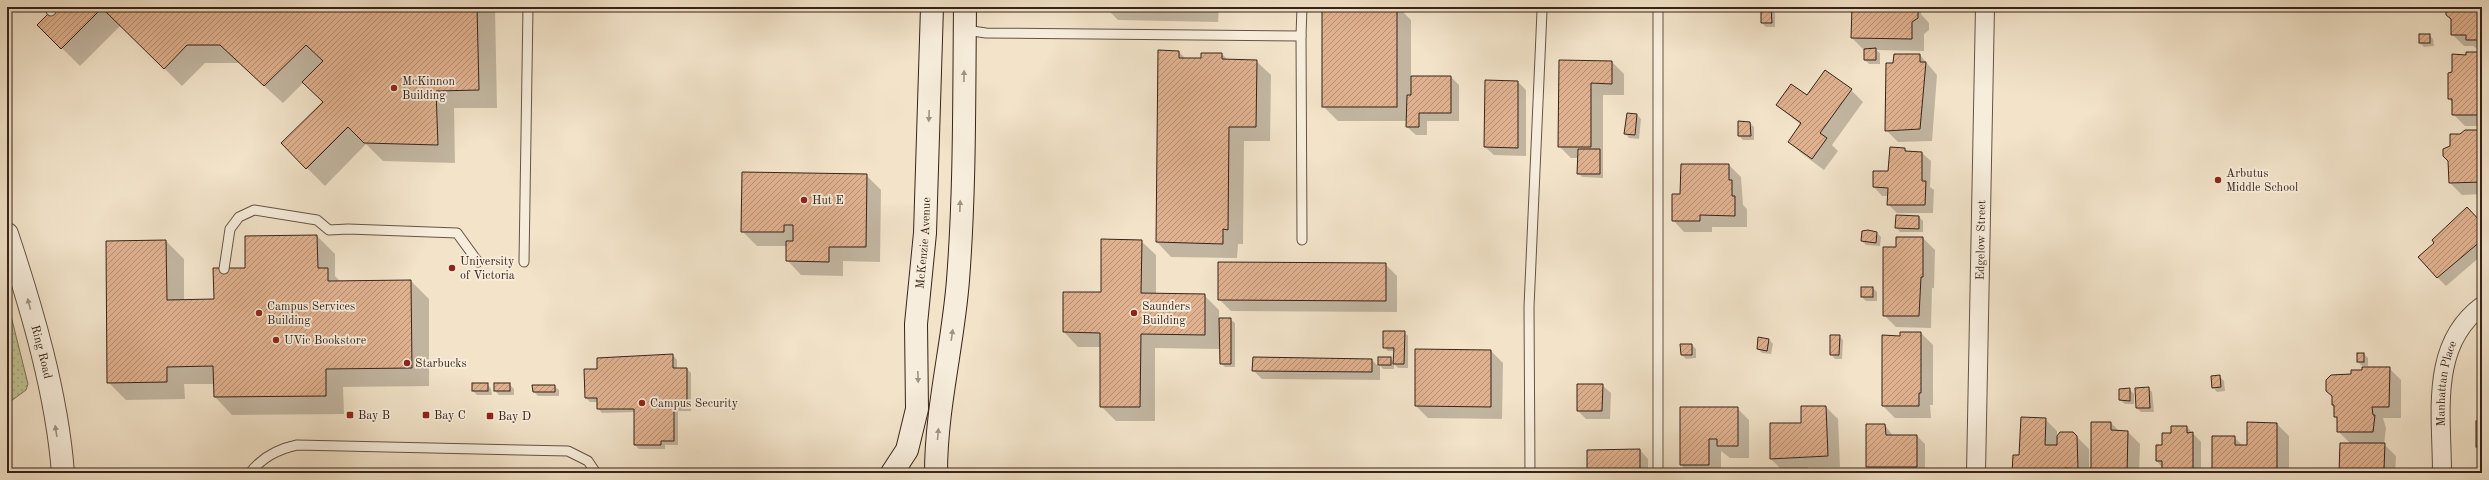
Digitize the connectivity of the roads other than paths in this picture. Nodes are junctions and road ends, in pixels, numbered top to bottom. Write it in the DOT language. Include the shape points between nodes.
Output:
graph roads {
  1 [pos="528,7"];
  2 [pos="932,7"];
  3 [pos="965,7"];
  4 [pos="1302,7"];
  5 [pos="1658,7"];
  6 [pos="1985,7"];
  7 [pos="1542,11"];
  8 [pos="965,30"];
  9 [pos="1301,36"];
  10 [pos="7,234"];
  11 [pos="1302,240"];
  12 [pos="478,262"];
  13 [pos="524,262"];
  14 [pos="224,268"];
  15 [pos="2482,306"];
  16 [pos="63,472"];
  17 [pos="250,473"];
  18 [pos="596,473"];
  19 [pos="892,473"];
  20 [pos="936,473"];
  21 [pos="1530,473"];
  22 [pos="1658,473"];
  23 [pos="1976,473"];
  24 [pos="2442,473"];
  1 -- 13 [label="lane"];
  2 -- 19 [label="main road, McKenzie Avenue, one-way" via="925,226 916,324 917,409 907,450"];
  3 -- 8 [label="main road"];
  4 -- 9 [label="lane"];
  5 -- 22 [label="lane"];
  6 -- 23 [label="street, Edgelow Street"];
  7 -- 21 [label="lane" via="1529,307"];
  8 -- 9 [label="lane" via="986,34"];
  20 -- 8 [label="main road, one-way" via="940,402 953,331 958,280"];
  9 -- 11 [label="lane"];
  16 -- 10 [label="main road, Ring Road, one-way" via="40,347 25,288"];
  12 -- 14 [label="lane" via="457,233 329,230 317,220 254,210 239,217 230,228"];
  15 -- 24 [label="street, Manhattan Place" via="2474,312 2452,340 2441,375"];
  17 -- 18 [label="lane" via="262,459 297,445 568,451 588,461"];
}
